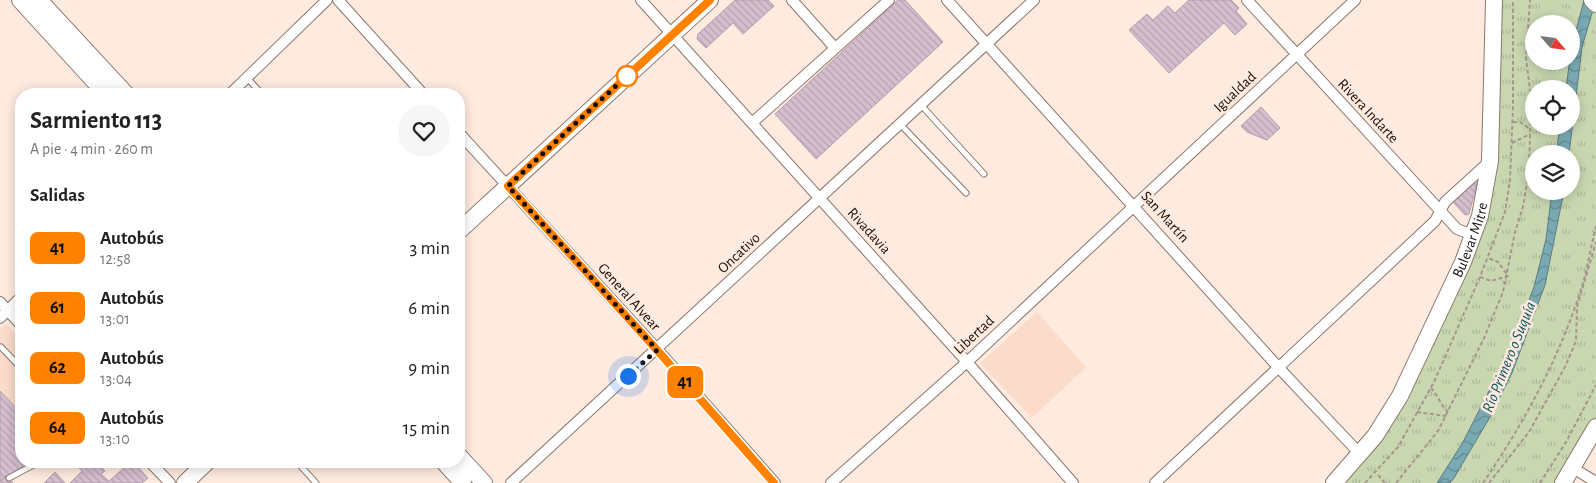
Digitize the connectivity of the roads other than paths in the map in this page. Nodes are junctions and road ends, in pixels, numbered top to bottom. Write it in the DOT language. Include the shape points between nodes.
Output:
graph roads {
  1 [pos="20,0"];
  2 [pos="39,0"];
  3 [pos="327,0"];
  4 [pos="338,0"];
  5 [pos="642,0"];
  6 [pos="710,0"];
  7 [pos="792,0"];
  8 [pos="889,0"];
  9 [pos="947,0"];
  10 [pos="1034,0"];
  11 [pos="1247,0"];
  12 [pos="1355,0"];
  13 [pos="1494,0"];
  14 [pos="1592,0"];
  15 [pos="1596,4"];
  16 [pos="672,34"];
  17 [pos="987,43"];
  18 [pos="835,48"];
  19 [pos="1297,55"];
  20 [pos="246,78"];
  21 [pos="101,88"];
  22 [pos="120,88"];
  23 [pos="236,88"];
  24 [pos="256,88"];
  25 [pos="418,88"];
  26 [pos="921,104"];
  27 [pos="752,124"];
  28 [pos="900,124"];
  29 [pos="465,139"];
  30 [pos="1490,161"];
  31 [pos="984,174"];
  32 [pos="508,186"];
  33 [pos="966,193"];
  34 [pos="820,198"];
  35 [pos="1135,206"];
  36 [pos="1440,210"];
  37 [pos="465,225"];
  38 [pos="1473,235"];
  39 [pos="0,302"];
  40 [pos="15,303"];
  41 [pos="4,314"];
  42 [pos="15,320"];
  43 [pos="1,346"];
  44 [pos="657,350"];
  45 [pos="15,361"];
  46 [pos="967,362"];
  47 [pos="1279,368"];
  48 [pos="1596,428"];
  49 [pos="1360,454"];
  50 [pos="465,462"];
  51 [pos="28,468"];
  52 [pos="156,468"];
  53 [pos="201,468"];
  54 [pos="302,468"];
  55 [pos="450,468"];
  56 [pos="1585,472"];
  57 [pos="8,478"];
  58 [pos="1596,482"];
  59 [pos="170,483"];
  60 [pos="185,483"];
  61 [pos="316,483"];
  62 [pos="464,483"];
  63 [pos="484,483"];
  64 [pos="511,483"];
  65 [pos="775,483"];
  66 [pos="831,483"];
  67 [pos="1073,483"];
  68 [pos="1155,483"];
  69 [pos="1334,483"];
  70 [pos="1564,483"];
  1 -- 21 [label="main road"];
  2 -- 22 [label="main road"];
  3 -- 20 [label="street"];
  4 -- 25 [label="street"];
  5 -- 16 [label="street, Rivadavia"];
  6 -- 16 [label="main road"];
  7 -- 18 [label="street"];
  8 -- 18 [label="street"];
  9 -- 17 [label="street, San Martín"];
  10 -- 17 [label="street, Oncativo"];
  11 -- 19 [label="street, Rivera Indarte"];
  12 -- 19 [label="street, Igualdad"];
  13 -- 30 [label="main road, Bulevar Mitre"];
  14 -- 15 [label="main road"];
  16 -- 27 [label="street, Rivadavia"];
  16 -- 32 [label="main road"];
  17 -- 26 [label="street, Oncativo"];
  17 -- 35 [label="street, San Martín"];
  18 -- 27 [label="street"];
  19 -- 35 [label="street, Igualdad"];
  19 -- 36 [label="street, Rivera Indarte"];
  20 -- 23 [label="street"];
  20 -- 24 [label="lane"];
  26 -- 28 [label="street, Oncativo"];
  26 -- 31 [label="lane"];
  27 -- 34 [label="street, Rivadavia"];
  28 -- 33 [label="lane"];
  28 -- 34 [label="street, Oncativo"];
  29 -- 32 [label="street, General Alvear"];
  30 -- 36 [label="street"];
  30 -- 38 [label="main road, Bulevar Mitre" via="1484,202"];
  32 -- 37 [label="main road"];
  32 -- 44 [label="street, General Alvear"];
  34 -- 44 [label="street, Oncativo"];
  34 -- 46 [label="street, Rivadavia"];
  35 -- 46 [label="street, Libertad"];
  35 -- 47 [label="street, San Martín"];
  36 -- 38 [label="street, Rivera Indarte" via="1457,228"];
  36 -- 47 [label="street" via="1435,221"];
  38 -- 49 [label="main road, Bulevar Mitre" via="1400,396"];
  39 -- 41 [label="street"];
  40 -- 41 [label="street"];
  41 -- 42 [label="street"];
  43 -- 45 [label="lane"];
  44 -- 64 [label="street, Oncativo"];
  44 -- 65 [label="street, General Alvear"];
  46 -- 66 [label="street, Libertad"];
  46 -- 67 [label="street, Rivadavia"];
  47 -- 49 [label="street, San Martín"];
  47 -- 68 [label="street"];
  48 -- 56 [label="main road"];
  49 -- 69 [label="main road, Bulevar Mitre"];
  50 -- 63 [label="main road"];
  51 -- 57 [label="lane"];
  52 -- 59 [label="street"];
  53 -- 60 [label="main road"];
  54 -- 61 [label="lane"];
  55 -- 62 [label="main road"];
  56 -- 58 [label="street"];
  56 -- 70 [label="main road"];
}
